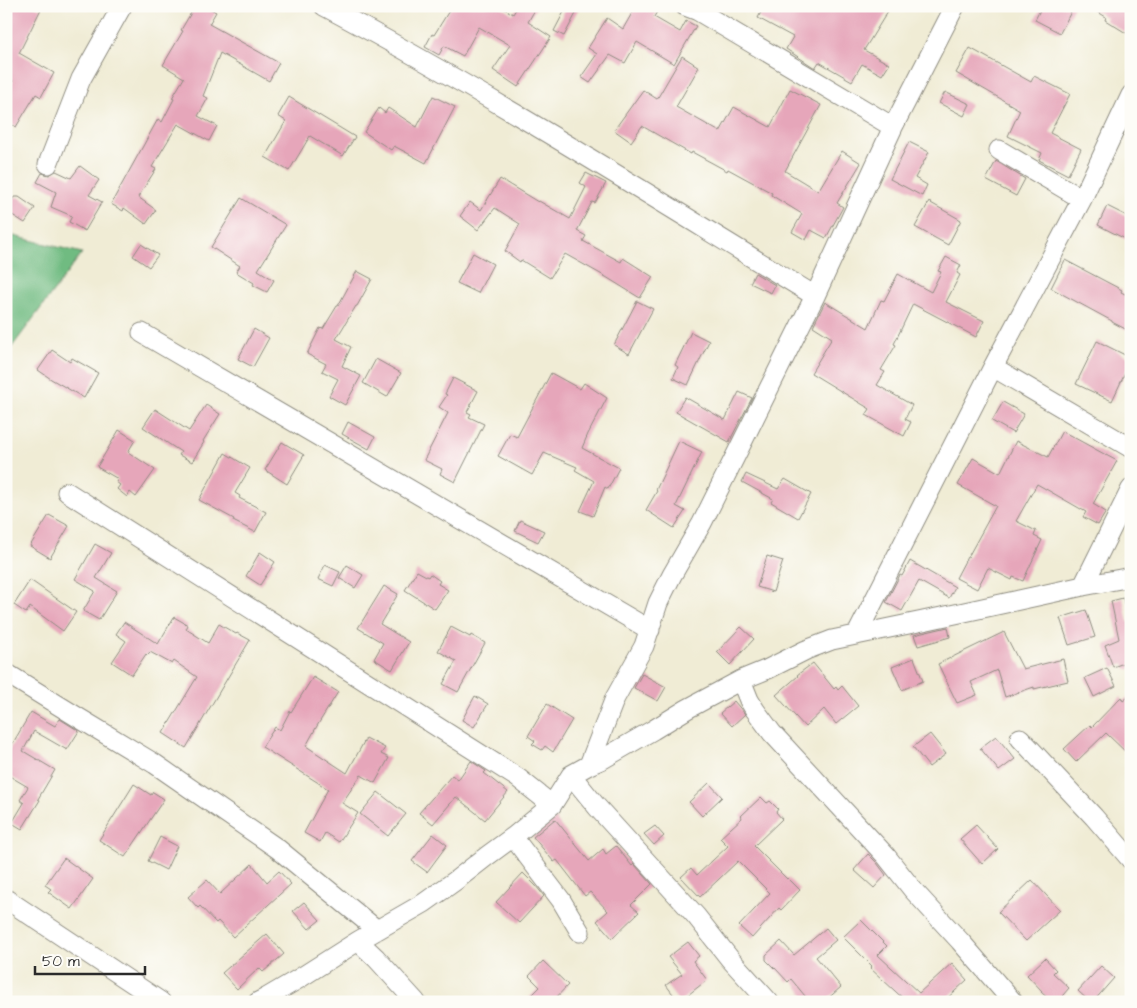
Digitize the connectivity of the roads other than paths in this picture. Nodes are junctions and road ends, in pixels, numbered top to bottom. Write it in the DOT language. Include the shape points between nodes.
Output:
graph roads {
  1 [pos="122,6"];
  2 [pos="324,6"];
  3 [pos="685,6"];
  4 [pos="956,6"];
  5 [pos="1131,95"];
  6 [pos="894,127"];
  7 [pos="999,150"];
  8 [pos="48,164"];
  9 [pos="1082,198"];
  10 [pos="814,296"];
  11 [pos="142,333"];
  12 [pos="993,367"];
  13 [pos="1131,448"];
  14 [pos="1131,488"];
  15 [pos="67,492"];
  16 [pos="1131,577"];
  17 [pos="1082,586"];
  18 [pos="650,630"];
  19 [pos="857,634"];
  20 [pos="6,673"];
  21 [pos="741,680"];
  22 [pos="1020,738"];
  23 [pos="589,765"];
  24 [pos="571,775"];
  25 [pos="552,805"];
  26 [pos="513,837"];
  27 [pos="1131,860"];
  28 [pos="6,899"];
  29 [pos="377,930"];
  30 [pos="580,932"];
  31 [pos="358,941"];
  32 [pos="161,1002"];
  33 [pos="258,1002"];
  34 [pos="416,1002"];
  35 [pos="769,1002"];
  36 [pos="1013,1002"];
  1 -- 8 [label="street" via="81,79"];
  2 -- 10 [label="street" via="497,103"];
  3 -- 6 [label="street"];
  4 -- 6 [label="street"];
  5 -- 9 [label="street"];
  6 -- 10 [label="street"];
  7 -- 9 [label="street"];
  9 -- 12 [label="street"];
  10 -- 18 [label="street" via="702,523 658,603"];
  11 -- 18 [label="street"];
  12 -- 13 [label="street"];
  12 -- 19 [label="street"];
  14 -- 17 [label="street"];
  15 -- 25 [label="street" via="510,773"];
  16 -- 17 [label="street"];
  17 -- 19 [label="street"];
  18 -- 23 [label="street" via="616,698"];
  19 -- 21 [label="street" via="806,650"];
  20 -- 29 [label="street" via="156,764 237,820 278,849"];
  21 -- 23 [label="street"];
  21 -- 36 [label="street" via="749,700 772,733"];
  22 -- 27 [label="street"];
  23 -- 24 [label="street"];
  24 -- 25 [label="street"];
  24 -- 35 [label="street"];
  25 -- 26 [label="street"];
  26 -- 29 [label="street" via="424,903"];
  26 -- 30 [label="street" via="561,900"];
  28 -- 32 [label="street"];
  29 -- 31 [label="street"];
  31 -- 33 [label="street"];
  31 -- 34 [label="street"];
}
